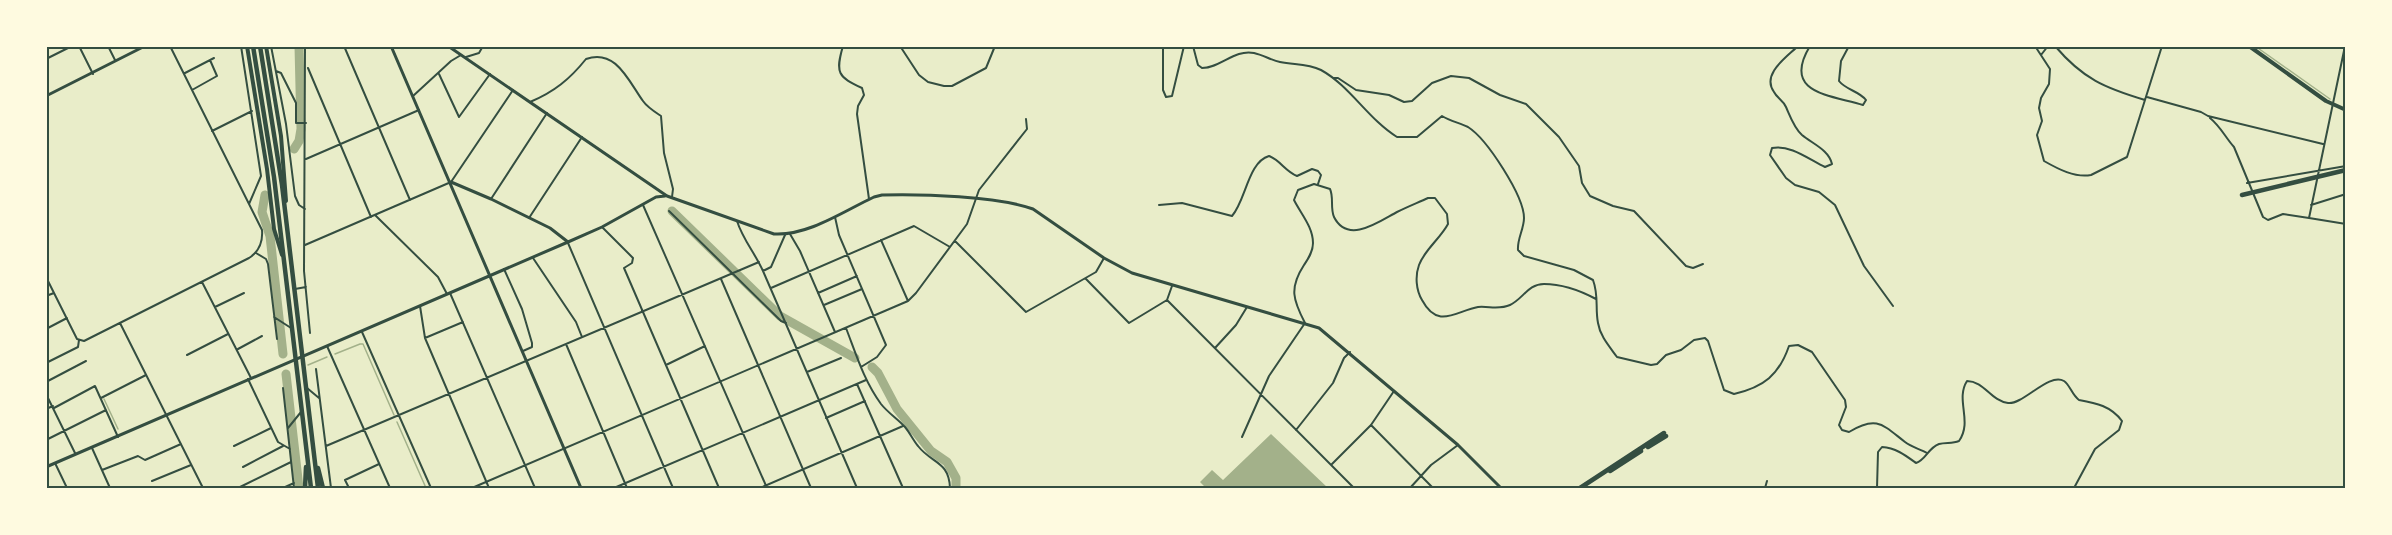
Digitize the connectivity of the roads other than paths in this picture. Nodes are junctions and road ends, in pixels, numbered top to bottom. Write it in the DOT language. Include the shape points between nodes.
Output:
graph roads {
  1 [pos="72,46"];
  2 [pos="79,46"];
  3 [pos="108,46"];
  4 [pos="145,46"];
  5 [pos="170,46"];
  6 [pos="241,46"];
  7 [pos="247,46"];
  8 [pos="252,46"];
  9 [pos="260,46"];
  10 [pos="266,46"];
  11 [pos="271,46"];
  12 [pos="305,46"];
  13 [pos="344,46"];
  14 [pos="392,46"];
  15 [pos="448,46"];
  16 [pos="483,46"];
  17 [pos="843,46"];
  18 [pos="900,46"];
  19 [pos="995,46"];
  20 [pos="1163,46"];
  21 [pos="1184,46"];
  22 [pos="1192,46"];
  23 [pos="1798,46"];
  24 [pos="1810,46"];
  25 [pos="1849,46"];
  26 [pos="2036,46"];
  27 [pos="2048,46"];
  28 [pos="2055,46"];
  29 [pos="2162,46"];
  30 [pos="2249,46"];
  31 [pos="2344,46"];
  32 [pos="2344,53"];
  33 [pos="2041,55"];
  34 [pos="463,56"];
  35 [pos="214,58"];
  36 [pos="46,59"];
  37 [pos="210,60"];
  38 [pos="116,62"];
  39 [pos="306,65"];
  40 [pos="276,71"];
  41 [pos="93,74"];
  42 [pos="183,74"];
  43 [pos="439,74"];
  44 [pos="490,74"];
  45 [pos="1333,78"];
  46 [pos="192,90"];
  47 [pos="513,90"];
  48 [pos="46,96"];
  49 [pos="413,96"];
  50 [pos="2146,99"];
  51 [pos="530,102"];
  52 [pos="2332,104"];
  53 [pos="419,110"];
  54 [pos="2346,110"];
  55 [pos="252,111"];
  56 [pos="546,113"];
  57 [pos="2208,116"];
  58 [pos="1026,119"];
  59 [pos="306,123"];
  60 [pos="379,128"];
  61 [pos="212,131"];
  62 [pos="582,137"];
  63 [pos="340,144"];
  64 [pos="2324,144"];
  65 [pos="306,159"];
  66 [pos="2346,170"];
  67 [pos="2318,172"];
  68 [pos="450,182"];
  69 [pos="2247,183"];
  70 [pos="1318,184"];
  71 [pos="2346,194"];
  72 [pos="2245,195"];
  73 [pos="667,196"];
  74 [pos="672,197"];
  75 [pos="491,199"];
  76 [pos="869,199"];
  77 [pos="975,199"];
  78 [pos="410,200"];
  79 [pos="249,204"];
  80 [pos="643,205"];
  81 [pos="1159,205"];
  82 [pos="2311,205"];
  83 [pos="285,208"];
  84 [pos="306,209"];
  85 [pos="669,211"];
  86 [pos="373,216"];
  87 [pos="835,216"];
  88 [pos="529,218"];
  89 [pos="2309,218"];
  90 [pos="737,221"];
  91 [pos="2346,224"];
  92 [pos="602,227"];
  93 [pos="790,234"];
  94 [pos="785,235"];
  95 [pos="881,240"];
  96 [pos="954,241"];
  97 [pos="568,242"];
  98 [pos="305,245"];
  99 [pos="950,247"];
  100 [pos="256,253"];
  101 [pos="847,255"];
  102 [pos="532,257"];
  103 [pos="283,258"];
  104 [pos="1104,258"];
  105 [pos="759,262"];
  106 [pos="1703,264"];
  107 [pos="504,269"];
  108 [pos="764,271"];
  109 [pos="808,272"];
  110 [pos="732,273"];
  111 [pos="491,275"];
  112 [pos="857,276"];
  113 [pos="46,277"];
  114 [pos="721,278"];
  115 [pos="1086,279"];
  116 [pos="202,282"];
  117 [pos="1172,286"];
  118 [pos="306,287"];
  119 [pos="771,288"];
  120 [pos="295,289"];
  121 [pos="862,289"];
  122 [pos="54,292"];
  123 [pos="244,292"];
  124 [pos="817,293"];
  125 [pos="449,294"];
  126 [pos="683,294"];
  127 [pos="46,296"];
  128 [pos="1596,299"];
  129 [pos="1167,300"];
  130 [pos="908,301"];
  131 [pos="420,306"];
  132 [pos="823,306"];
  133 [pos="1893,306"];
  134 [pos="215,307"];
  135 [pos="1247,307"];
  136 [pos="643,312"];
  137 [pos="874,316"];
  138 [pos="275,317"];
  139 [pos="67,318"];
  140 [pos="462,322"];
  141 [pos="120,323"];
  142 [pos="786,323"];
  143 [pos="1305,323"];
  144 [pos="291,328"];
  145 [pos="604,328"];
  146 [pos="846,328"];
  147 [pos="46,329"];
  148 [pos="362,331"];
  149 [pos="310,333"];
  150 [pos="835,333"];
  151 [pos="228,334"];
  152 [pos="262,336"];
  153 [pos="582,337"];
  154 [pos="425,338"];
  155 [pos="277,339"];
  156 [pos="79,340"];
  157 [pos="566,344"];
  158 [pos="327,346"];
  159 [pos="705,346"];
  160 [pos="1215,348"];
  161 [pos="797,349"];
  162 [pos="237,350"];
  163 [pos="522,351"];
  164 [pos="1350,352"];
  165 [pos="187,355"];
  166 [pos="303,356"];
  167 [pos="841,358"];
  168 [pos="295,360"];
  169 [pos="527,361"];
  170 [pos="86,362"];
  171 [pos="46,363"];
  172 [pos="666,364"];
  173 [pos="758,365"];
  174 [pos="861,366"];
  175 [pos="316,369"];
  176 [pos="807,372"];
  177 [pos="146,375"];
  178 [pos="487,378"];
  179 [pos="250,379"];
  180 [pos="866,380"];
  181 [pos="46,382"];
  182 [pos="720,382"];
  183 [pos="857,384"];
  184 [pos="318,386"];
  185 [pos="283,388"];
  186 [pos="309,390"];
  187 [pos="1394,392"];
  188 [pos="46,394"];
  189 [pos="1262,394"];
  190 [pos="448,395"];
  191 [pos="100,399"];
  192 [pos="320,399"];
  193 [pos="680,399"];
  194 [pos="818,400"];
  195 [pos="865,401"];
  196 [pos="53,407"];
  197 [pos="46,409"];
  198 [pos="106,410"];
  199 [pos="301,412"];
  200 [pos="167,416"];
  201 [pos="398,416"];
  202 [pos="643,416"];
  203 [pos="780,417"];
  204 [pos="826,418"];
  205 [pos="1371,425"];
  206 [pos="903,426"];
  207 [pos="271,428"];
  208 [pos="288,428"];
  209 [pos="65,430"];
  210 [pos="364,430"];
  211 [pos="1296,430"];
  212 [pos="604,432"];
  213 [pos="743,433"];
  214 [pos="880,436"];
  215 [pos="118,437"];
  216 [pos="1242,437"];
  217 [pos="46,440"];
  218 [pos="181,444"];
  219 [pos="1458,445"];
  220 [pos="234,446"];
  221 [pos="283,446"];
  222 [pos="326,446"];
  223 [pos="92,448"];
  224 [pos="290,449"];
  225 [pos="563,449"];
  226 [pos="703,450"];
  227 [pos="842,453"];
  228 [pos="1927,453"];
  229 [pos="76,454"];
  230 [pos="291,462"];
  231 [pos="307,462"];
  232 [pos="55,463"];
  233 [pos="316,463"];
  234 [pos="379,464"];
  235 [pos="192,465"];
  236 [pos="1331,465"];
  237 [pos="525,466"];
  238 [pos="46,467"];
  239 [pos="243,467"];
  240 [pos="664,467"];
  241 [pos="102,470"];
  242 [pos="804,470"];
  243 [pos="1422,477"];
  244 [pos="152,481"];
  245 [pos="1767,481"];
  246 [pos="294,483"];
  247 [pos="486,483"];
  248 [pos="625,484"];
  249 [pos="766,487"];
  250 [pos="67,489"];
  251 [pos="110,489"];
  252 [pos="203,489"];
  253 [pos="238,489"];
  254 [pos="283,489"];
  255 [pos="294,489"];
  256 [pos="309,489"];
  257 [pos="320,489"];
  258 [pos="331,489"];
  259 [pos="349,489"];
  260 [pos="390,489"];
  261 [pos="431,489"];
  262 [pos="472,489"];
  263 [pos="489,489"];
  264 [pos="535,489"];
  265 [pos="581,489"];
  266 [pos="614,489"];
  267 [pos="627,489"];
  268 [pos="673,489"];
  269 [pos="719,489"];
  270 [pos="760,489"];
  271 [pos="811,489"];
  272 [pos="857,489"];
  273 [pos="903,489"];
  274 [pos="950,489"];
  275 [pos="1354,489"];
  276 [pos="1410,489"];
  277 [pos="1433,489"];
  278 [pos="1501,489"];
  279 [pos="1580,489"];
  280 [pos="1584,489"];
  281 [pos="1765,489"];
  282 [pos="1877,489"];
  283 [pos="2074,489"];
  1 -- 36 [label="street"];
  2 -- 41 [label="street"];
  3 -- 38 [label="street"];
  4 -- 38 [label="street"];
  5 -- 42 [label="street"];
  6 -- 55 [label="street"];
  7 -- 103 [label="main road" via="274,229"];
  8 -- 103 [label="main road"];
  8 -- 256 [label="highway" via="274,177"];
  9 -- 83 [label="main road"];
  9 -- 257 [label="highway" via="282,185"];
  10 -- 83 [label="main road" via="279,125"];
  11 -- 40 [label="street"];
  12 -- 39 [label="street"];
  13 -- 60 [label="street"];
  14 -- 49 [label="street"];
  15 -- 34 [label="street"];
  16 -- 34 [label="street" via="479,53"];
  17 -- 76 [label="street" via="840,73 844,80 862,88 864,95 857,114"];
  18 -- 19 [label="street" via="919,75 938,86 952,86 986,68"];
  20 -- 21 [label="street" via="1163,90 1168,98 1172,96"];
  22 -- 45 [label="street" via="1202,68 1237,54 1254,53 1282,63 1303,63"];
  23 -- 133 [label="street" via="1774,70 1771,85 1800,134 1821,148 1832,164 1825,167 1778,147 1772,148 1770,155 1786,178 1819,192 1834,205 1864,266"];
  24 -- 25 [label="street" via="1801,66 1806,86 1827,97 1863,105 1864,97 1839,81 1841,61"];
  26 -- 33 [label="street"];
  27 -- 33 [label="street"];
  28 -- 50 [label="street" via="2092,81 2109,90"];
  29 -- 50 [label="street"];
  30 -- 52 [label="main road"];
  31 -- 32 [label="street"];
  32 -- 52 [label="street"];
  33 -- 50 [label="street" via="2050,69 2049,84 2039,108 2042,121 2038,145 2044,160 2063,170 2078,176 2091,175 2127,157"];
  34 -- 43 [label="street" via="451,61"];
  34 -- 44 [label="street"];
  35 -- 37 [label="street"];
  37 -- 42 [label="street"];
  37 -- 46 [label="street" via="218,76"];
  38 -- 41 [label="street"];
  39 -- 59 [label="street"];
  39 -- 63 [label="street"];
  40 -- 59 [label="street" via="281,73 296,103 296,123"];
  40 -- 84 [label="street" via="295,196"];
  41 -- 48 [label="street"];
  42 -- 46 [label="street"];
  43 -- 44 [label="street" via="459,117"];
  43 -- 49 [label="street"];
  44 -- 47 [label="street"];
  45 -- 106 [label="street" via="1356,90 1389,95 1404,102 1412,101 1432,83 1451,76 1469,78 1526,104 1566,147 1579,166 1582,183 1590,196 1634,211 1689,268"];
  45 -- 128 [label="street" via="1397,137 1417,137 1442,116 1475,133 1509,177 1522,203 1519,252 1585,275 1593,280"];
  46 -- 61 [label="street"];
  47 -- 51 [label="street"];
  47 -- 68 [label="street"];
  49 -- 53 [label="street"];
  50 -- 57 [label="street"];
  51 -- 56 [label="street"];
  51 -- 74 [label="street" via="551,93 586,59 612,61 628,77 644,103 661,116"];
  52 -- 54 [label="main road"];
  52 -- 64 [label="street"];
  53 -- 60 [label="street"];
  53 -- 68 [label="street"];
  55 -- 61 [label="street"];
  55 -- 79 [label="street" via="261,176"];
  56 -- 62 [label="street"];
  56 -- 75 [label="street"];
  57 -- 64 [label="street"];
  57 -- 69 [label="street" via="2221,126 2234,147"];
  58 -- 77 [label="street" via="1027,129"];
  59 -- 65 [label="street"];
  60 -- 63 [label="street"];
  60 -- 78 [label="street"];
  61 -- 79 [label="street"];
  62 -- 73 [label="street"];
  62 -- 88 [label="street"];
  63 -- 65 [label="street"];
  63 -- 86 [label="street"];
  64 -- 67 [label="street"];
  65 -- 84 [label="street"];
  66 -- 67 [label="street"];
  66 -- 72 [label="highway"];
  67 -- 69 [label="street"];
  67 -- 82 [label="street"];
  68 -- 75 [label="street"];
  68 -- 78 [label="street"];
  68 -- 111 [label="street"];
  69 -- 89 [label="street" via="2262,217 2268,220 2283,214"];
  70 -- 81 [label="street" via="1318,171 1312,169 1297,176 1269,156 1257,162 1232,216 1182,203"];
  70 -- 128 [label="street" via="1330,189 1338,222 1356,230 1372,227 1428,198 1442,204 1448,224 1424,254 1417,282 1428,310 1440,316 1453,317 1479,307 1494,309 1511,304 1530,287 1543,284 1579,290"];
  70 -- 143 [label="street" via="1294,195 1312,237 1312,250 1293,285"];
  71 -- 82 [label="street"];
  73 -- 74 [label="street"];
  73 -- 80 [label="street"];
  74 -- 90 [label="street"];
  75 -- 88 [label="street"];
  76 -- 77 [label="street" via="882,195"];
  76 -- 87 [label="street"];
  77 -- 96 [label="street" via="970,218"];
  77 -- 104 [label="street" via="1033,209"];
  78 -- 86 [label="street"];
  79 -- 100 [label="street" via="262,230"];
  80 -- 92 [label="street"];
  80 -- 126 [label="street"];
  82 -- 89 [label="street"];
  83 -- 120 [label="main road"];
  84 -- 98 [label="street"];
  85 -- 110 [label="street"];
  86 -- 98 [label="street"];
  86 -- 125 [label="street" via="411,248"];
  87 -- 93 [label="street"];
  87 -- 101 [label="street"];
  88 -- 97 [label="street"];
  89 -- 91 [label="street"];
  90 -- 94 [label="street"];
  90 -- 105 [label="street" via="747,246"];
  92 -- 97 [label="street"];
  92 -- 136 [label="street" via="633,258 624,268"];
  93 -- 94 [label="street"];
  93 -- 109 [label="street"];
  94 -- 108 [label="street" via="771,267"];
  95 -- 99 [label="street" via="914,226"];
  95 -- 101 [label="street"];
  95 -- 130 [label="street"];
  96 -- 99 [label="street"];
  96 -- 115 [label="street" via="1026,312"];
  97 -- 102 [label="street"];
  97 -- 145 [label="street"];
  98 -- 118 [label="street"];
  99 -- 130 [label="street"];
  100 -- 116 [label="street"];
  100 -- 138 [label="street" via="268,264"];
  101 -- 109 [label="street"];
  101 -- 112 [label="street"];
  102 -- 107 [label="street"];
  102 -- 153 [label="street"];
  103 -- 144 [label="main road"];
  104 -- 115 [label="street" via="1096,272"];
  104 -- 117 [label="street" via="1132,273"];
  105 -- 108 [label="street"];
  105 -- 110 [label="street"];
  107 -- 111 [label="street"];
  107 -- 163 [label="street" via="532,343 532,347"];
  108 -- 119 [label="street"];
  109 -- 119 [label="street"];
  109 -- 124 [label="street"];
  110 -- 114 [label="street"];
  110 -- 142 [label="street"];
  111 -- 125 [label="street"];
  111 -- 163 [label="street"];
  112 -- 121 [label="street"];
  112 -- 124 [label="street"];
  113 -- 122 [label="street"];
  114 -- 126 [label="street"];
  114 -- 173 [label="street"];
  115 -- 129 [label="street" via="1129,323"];
  116 -- 134 [label="street"];
  116 -- 141 [label="street"];
  117 -- 129 [label="street"];
  117 -- 135 [label="street"];
  118 -- 120 [label="street"];
  118 -- 149 [label="street"];
  119 -- 142 [label="street"];
  120 -- 166 [label="main road"];
  121 -- 132 [label="street"];
  121 -- 137 [label="street"];
  122 -- 127 [label="street"];
  122 -- 139 [label="street"];
  123 -- 134 [label="street"];
  124 -- 132 [label="street"];
  125 -- 131 [label="street"];
  125 -- 140 [label="street"];
  126 -- 136 [label="street"];
  126 -- 159 [label="street"];
  128 -- 228 [label="street" via="1601,335 1617,357 1651,366 1694,340 1705,338 1719,381 1729,393 1745,392 1762,384 1782,366 1789,346 1802,347 1812,352 1845,400 1839,425 1842,430 1849,432 1874,423 1889,427 1907,444"];
  129 -- 160 [label="street"];
  130 -- 137 [label="street"];
  131 -- 148 [label="street"];
  131 -- 154 [label="street"];
  132 -- 150 [label="street"];
  134 -- 151 [label="street"];
  135 -- 143 [label="street"];
  135 -- 160 [label="street"];
  136 -- 145 [label="street"];
  136 -- 172 [label="street"];
  137 -- 146 [label="street"];
  137 -- 174 [label="street" via="886,345 877,357"];
  138 -- 144 [label="street"];
  138 -- 155 [label="street"];
  139 -- 147 [label="street"];
  139 -- 156 [label="street"];
  140 -- 154 [label="street"];
  140 -- 178 [label="street"];
  141 -- 156 [label="street"];
  141 -- 177 [label="street"];
  142 -- 161 [label="street"];
  143 -- 164 [label="street" via="1326,332"];
  143 -- 189 [label="street" via="1273,370"];
  144 -- 168 [label="main road"];
  145 -- 153 [label="street"];
  145 -- 202 [label="street"];
  146 -- 150 [label="street"];
  146 -- 174 [label="street"];
  148 -- 158 [label="street"];
  148 -- 201 [label="street"];
  150 -- 161 [label="street"];
  151 -- 162 [label="street"];
  151 -- 165 [label="street"];
  152 -- 162 [label="street"];
  153 -- 157 [label="street"];
  154 -- 190 [label="street"];
  156 -- 171 [label="street" via="78,347"];
  157 -- 169 [label="street"];
  157 -- 212 [label="street"];
  158 -- 166 [label="street"];
  158 -- 210 [label="street"];
  159 -- 172 [label="street"];
  159 -- 182 [label="street"];
  160 -- 189 [label="street"];
  161 -- 173 [label="street"];
  161 -- 176 [label="street"];
  162 -- 179 [label="street"];
  163 -- 169 [label="street"];
  164 -- 187 [label="street"];
  164 -- 211 [label="street" via="1333,383"];
  166 -- 168 [label="street"];
  166 -- 186 [label="main road"];
  167 -- 176 [label="street"];
  168 -- 179 [label="street"];
  168 -- 199 [label="main road"];
  169 -- 178 [label="street"];
  169 -- 225 [label="street"];
  170 -- 181 [label="street"];
  172 -- 193 [label="street"];
  173 -- 182 [label="street"];
  173 -- 203 [label="street"];
  174 -- 180 [label="street"];
  175 -- 184 [label="street"];
  176 -- 194 [label="street"];
  177 -- 191 [label="street"];
  177 -- 200 [label="street"];
  178 -- 190 [label="street"];
  178 -- 237 [label="street"];
  179 -- 200 [label="street"];
  179 -- 207 [label="street"];
  180 -- 183 [label="street"];
  180 -- 206 [label="street" via="883,406"];
  182 -- 193 [label="street"];
  182 -- 213 [label="street"];
  183 -- 194 [label="street"];
  183 -- 195 [label="street"];
  184 -- 186 [label="street"];
  184 -- 192 [label="street"];
  185 -- 208 [label="street"];
  186 -- 192 [label="street"];
  186 -- 233 [label="main road"];
  187 -- 205 [label="street"];
  187 -- 219 [label="street"];
  188 -- 196 [label="street"];
  189 -- 211 [label="street"];
  189 -- 216 [label="street"];
  190 -- 201 [label="street"];
  190 -- 247 [label="street"];
  191 -- 196 [label="street" via="95,387"];
  191 -- 198 [label="street"];
  192 -- 222 [label="street"];
  193 -- 202 [label="street"];
  193 -- 226 [label="street"];
  194 -- 203 [label="street"];
  194 -- 204 [label="street"];
  195 -- 204 [label="street"];
  195 -- 214 [label="street"];
  196 -- 197 [label="street"];
  196 -- 209 [label="street"];
  198 -- 209 [label="street"];
  198 -- 215 [label="street"];
  199 -- 208 [label="street"];
  199 -- 231 [label="main road"];
  200 -- 215 [label="street"];
  200 -- 218 [label="street"];
  201 -- 210 [label="street"];
  201 -- 261 [label="street"];
  202 -- 212 [label="street"];
  202 -- 240 [label="street"];
  203 -- 213 [label="street"];
  203 -- 242 [label="street"];
  204 -- 227 [label="street"];
  205 -- 236 [label="street"];
  205 -- 243 [label="street"];
  206 -- 214 [label="street"];
  206 -- 274 [label="street" via="925,454 943,466"];
  207 -- 220 [label="street"];
  207 -- 221 [label="street"];
  208 -- 224 [label="street"];
  209 -- 217 [label="street"];
  209 -- 229 [label="street"];
  210 -- 222 [label="street"];
  210 -- 234 [label="street"];
  211 -- 236 [label="street"];
  212 -- 225 [label="street"];
  212 -- 248 [label="street"];
  213 -- 226 [label="street"];
  213 -- 249 [label="street"];
  214 -- 227 [label="street"];
  214 -- 273 [label="street"];
  215 -- 223 [label="street"];
  218 -- 235 [label="street"];
  218 -- 241 [label="street" via="145,460 138,456"];
  219 -- 243 [label="street"];
  219 -- 278 [label="street"];
  221 -- 224 [label="street"];
  221 -- 239 [label="street"];
  222 -- 258 [label="street"];
  223 -- 229 [label="street"];
  223 -- 241 [label="street"];
  224 -- 230 [label="street"];
  225 -- 237 [label="street"];
  225 -- 265 [label="street"];
  226 -- 240 [label="street"];
  226 -- 269 [label="street"];
  227 -- 242 [label="street"];
  227 -- 272 [label="street"];
  228 -- 282 [label="street" via="1916,463 1904,454 1882,447 1878,452"];
  228 -- 283 [label="street" via="1939,444 1953,444 1962,436 1966,418 1962,398 1967,381 2009,404 2061,380 2079,400 2101,404 2122,421 2119,430 2095,449"];
  229 -- 232 [label="street"];
  230 -- 246 [label="street"];
  230 -- 253 [label="street"];
  231 -- 256 [label="highway"];
  232 -- 238 [label="street"];
  232 -- 250 [label="street"];
  233 -- 257 [label="highway"];
  234 -- 259 [label="street" via="345,480"];
  234 -- 260 [label="street"];
  235 -- 244 [label="street"];
  235 -- 252 [label="street"];
  236 -- 275 [label="street"];
  237 -- 247 [label="street"];
  237 -- 264 [label="street"];
  240 -- 248 [label="street"];
  240 -- 268 [label="street"];
  241 -- 251 [label="street"];
  242 -- 249 [label="street"];
  242 -- 271 [label="street"];
  243 -- 276 [label="street"];
  243 -- 277 [label="street"];
  245 -- 281 [label="street"];
  246 -- 254 [label="street"];
  246 -- 255 [label="street"];
  247 -- 262 [label="street"];
  247 -- 263 [label="street"];
  248 -- 266 [label="street"];
  248 -- 267 [label="street"];
  249 -- 270 [label="street"];
  279 -- 280 [label="highway" via="1665,435"];
}
